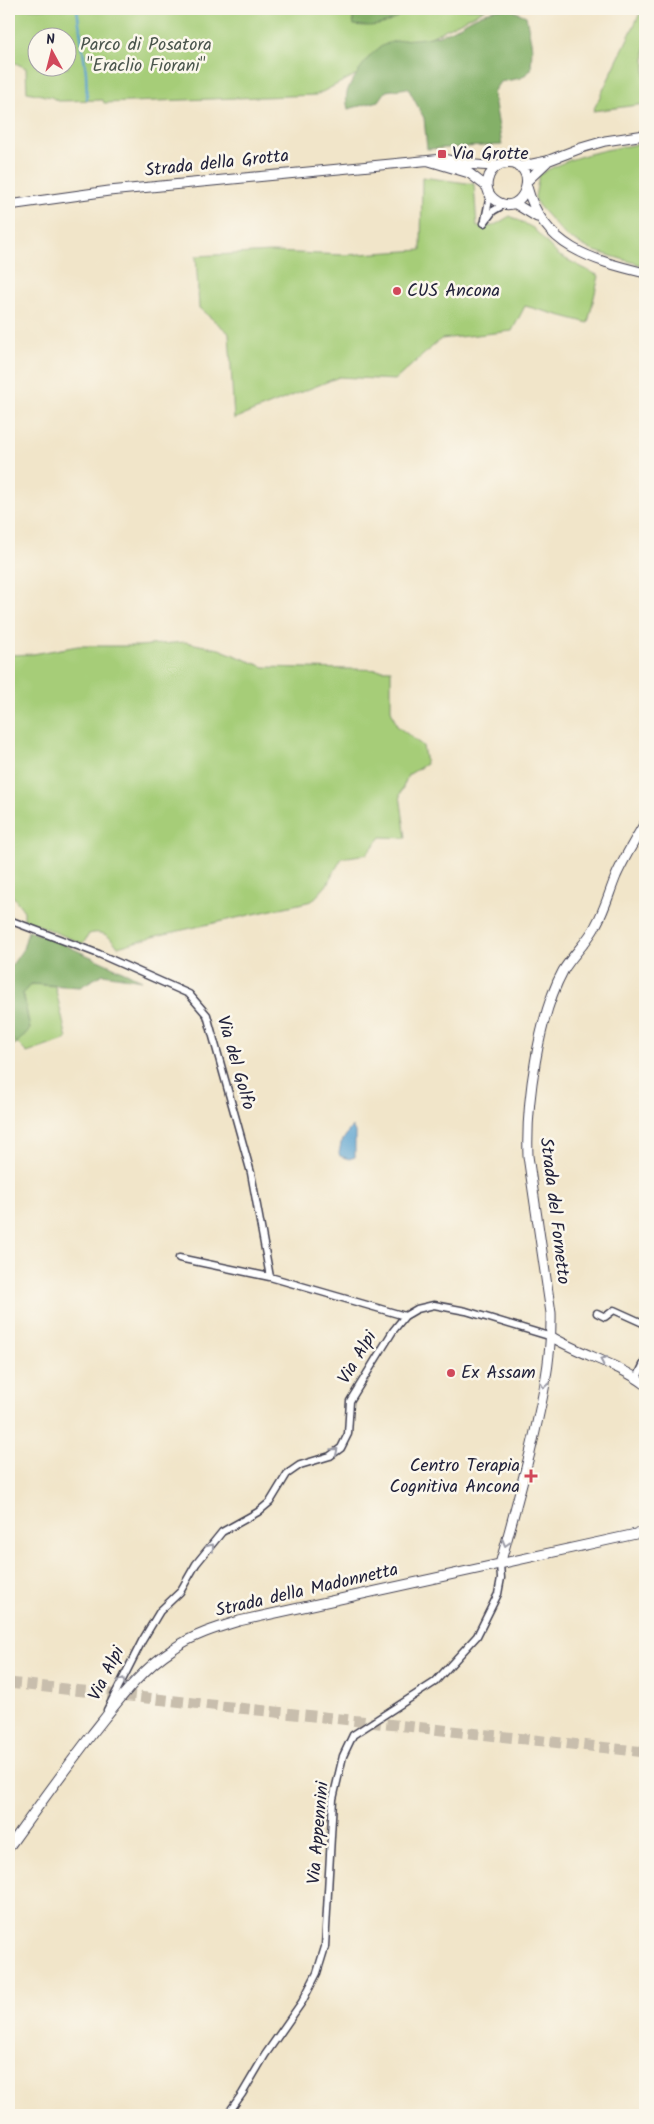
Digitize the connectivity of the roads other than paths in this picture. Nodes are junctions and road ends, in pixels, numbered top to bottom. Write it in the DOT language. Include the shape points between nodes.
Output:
graph roads {
  1 [pos="645,135"];
  2 [pos="428,161"];
  3 [pos="547,161"];
  4 [pos="500,165"];
  5 [pos="518,167"];
  6 [pos="527,184"];
  7 [pos="488,191"];
  8 [pos="510,203"];
  9 [pos="9,205"];
  10 [pos="542,221"];
  11 [pos="645,273"];
  12 [pos="645,823"];
  13 [pos="9,920"];
  14 [pos="179,1258"];
  15 [pos="270,1277"];
  16 [pos="597,1313"];
  17 [pos="405,1316"];
  18 [pos="645,1324"];
  19 [pos="552,1336"];
  20 [pos="645,1360"];
  21 [pos="636,1378"];
  22 [pos="645,1384"];
  23 [pos="645,1532"];
  24 [pos="500,1564"];
  25 [pos="100,1725"];
  26 [pos="9,1847"];
  27 [pos="227,2115"];
  1 -- 3 [label="street, Strada della Grotta" via="597,143"];
  2 -- 4 [label="street, Strada della Grotta" via="442,159 485,167"];
  2 -- 7 [label="street, Strada della Grotta" via="469,173"];
  2 -- 9 [label="street, Strada della Grotta" via="119,190"];
  3 -- 5 [label="street, Strada della Grotta"];
  3 -- 6 [label="street, Strada della Grotta"];
  4 -- 5 [label="street, Strada della Grotta"];
  4 -- 7 [label="street, Strada della Grotta" via="489,174"];
  5 -- 6 [label="street"];
  6 -- 8 [label="street, Strada della Grotta" via="523,196"];
  6 -- 10 [label="street" via="532,205"];
  7 -- 8 [label="street, Strada della Grotta" via="496,201"];
  7 -- 8 [label="street, Strada della Grotta" via="484,223 493,211"];
  8 -- 10 [label="street"];
  10 -- 11 [label="street" via="577,252"];
  12 -- 19 [label="street, Strada del Fornetto" via="616,876 595,928 564,970 550,999 537,1061 528,1156 552,1313"];
  13 -- 15 [label="street, Via del Golfo" via="99,954 190,994 207,1014 251,1174"];
  14 -- 15 [label="street"];
  15 -- 17 [label="street"];
  16 -- 18 [label="street" via="605,1317 614,1310"];
  17 -- 19 [label="street" via="434,1305"];
  25 -- 17 [label="street, Via Alpi, one-way" via="160,1611 180,1592 196,1564 222,1532 270,1502 287,1474 300,1465 330,1456 340,1448 348,1434 350,1402"];
  21 -- 19 [label="street, one-way"];
  19 -- 24 [label="street, Strada del Fornetto, one-way" via="542,1403"];
  20 -- 21 [label="street"];
  21 -- 22 [label="street"];
  23 -- 24 [label="street, Strada della Madonnetta"];
  24 -- 25 [label="street, Strada della Madonnetta" via="213,1629 173,1648 156,1662"];
  24 -- 27 [label="street, Via Appennini" via="502,1578 498,1594 477,1636 436,1682 353,1735 343,1756 333,1799 328,1922 317,1973 302,2002"];
  25 -- 26 [label="street, Strada della Madonnetta"];
}
